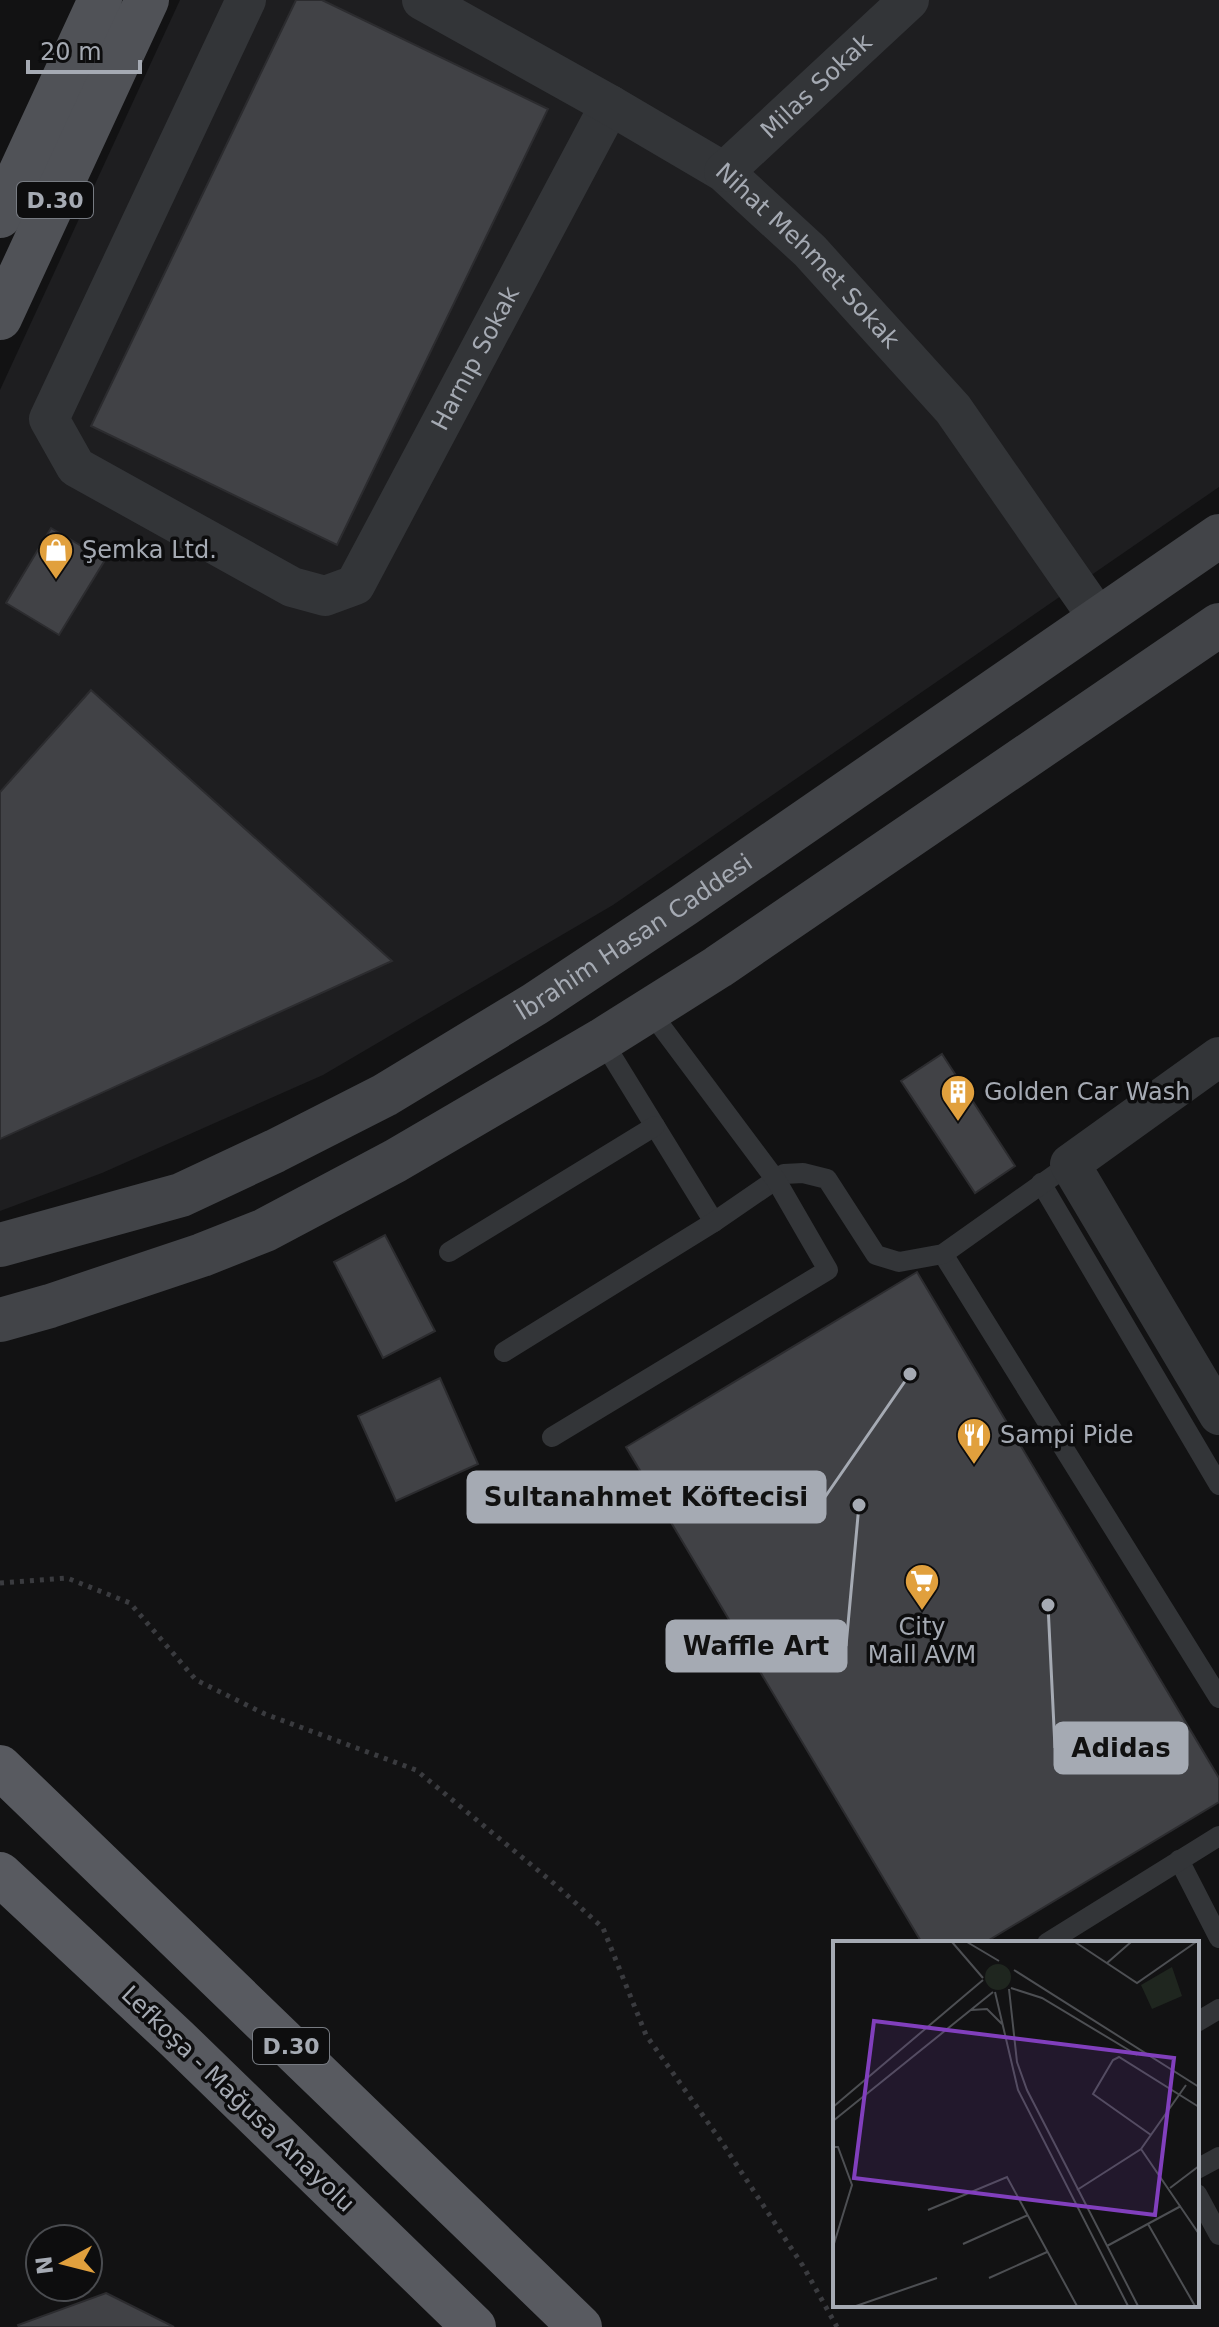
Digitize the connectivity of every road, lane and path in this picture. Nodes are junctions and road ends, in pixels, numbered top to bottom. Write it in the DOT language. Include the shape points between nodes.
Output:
graph roads {
  1 [pos="100,0"];
  2 [pos="147,0"];
  3 [pos="246,0"];
  4 [pos="422,0"];
  5 [pos="909,0"];
  6 [pos="610,105"];
  7 [pos="724,172"];
  8 [pos="0,216"];
  9 [pos="0,318"];
  10 [pos="1219,536"];
  11 [pos="1099,619"];
  12 [pos="1219,625"];
  13 [pos="649,1010"];
  14 [pos="602,1040"];
  15 [pos="1219,1057"];
  16 [pos="655,1126"];
  17 [pos="1056,1174"];
  18 [pos="776,1180"];
  19 [pos="714,1222"];
  20 [pos="0,1245"];
  21 [pos="449,1252"];
  22 [pos="943,1254"];
  23 [pos="0,1320"];
  24 [pos="504,1352"];
  25 [pos="1219,1415"];
  26 [pos="552,1437"];
  27 [pos="1219,1485"];
  28 [pos="0,1583"];
  29 [pos="1219,1698"];
  30 [pos="0,1767"];
  31 [pos="1219,1836"];
  32 [pos="1179,1860"];
  33 [pos="0,1874"];
  34 [pos="1219,1938"];
  35 [pos="1056,1941"];
  36 [pos="1219,2009"];
  37 [pos="1199,2021"];
  38 [pos="1219,2157"];
  39 [pos="1199,2168"];
  40 [pos="1199,2198"];
  41 [pos="1219,2235"];
  42 [pos="474,2327"];
  43 [pos="580,2327"];
  44 [pos="837,2327"];
  1 -- 8 [label="main road, D.30"];
  2 -- 9 [label="main road, D.30"];
  3 -- 6 [label="street, Harnıp Sokak" via="49,419 76,467 292,587 325,596 355,585"];
  4 -- 6 [label="street, Nihat Mehmet Sokak"];
  5 -- 7 [label="street, Milas Sokak"];
  6 -- 7 [label="street, Nihat Mehmet Sokak"];
  7 -- 11 [label="street, Nihat Mehmet Sokak" via="810,251 953,409"];
  10 -- 11 [label="main road, İbrahim Hasan Caddesi"];
  11 -- 20 [label="main road, İbrahim Hasan Caddesi" via="684,905 385,1095 181,1195"];
  12 -- 13 [label="main road"];
  13 -- 14 [label="main road"];
  13 -- 18 [label="lane"];
  14 -- 16 [label="lane"];
  14 -- 23 [label="main road" via="265,1230"];
  15 -- 17 [label="street"];
  16 -- 19 [label="lane"];
  16 -- 21 [label="lane"];
  17 -- 22 [label="lane"];
  17 -- 25 [label="street"];
  17 -- 27 [label="lane"];
  18 -- 19 [label="lane"];
  18 -- 22 [label="lane" via="803,1173 827,1179 876,1255 899,1262"];
  18 -- 26 [label="lane" via="828,1270"];
  19 -- 24 [label="lane"];
  22 -- 29 [label="lane"];
  28 -- 44 [label="path" via="67,1578 130,1603 196,1680 265,1714 416,1770 557,1886 603,1928 646,2035 803,2266"];
  30 -- 43 [label="highway, D.30"];
  31 -- 32 [label="lane"];
  32 -- 34 [label="lane"];
  32 -- 35 [label="lane"];
  33 -- 42 [label="highway, Lefkoşa - Mağusa Anayolu / D.30"];
  36 -- 37 [label="lane"];
  38 -- 39 [label="lane"];
  40 -- 41 [label="lane"];
}
